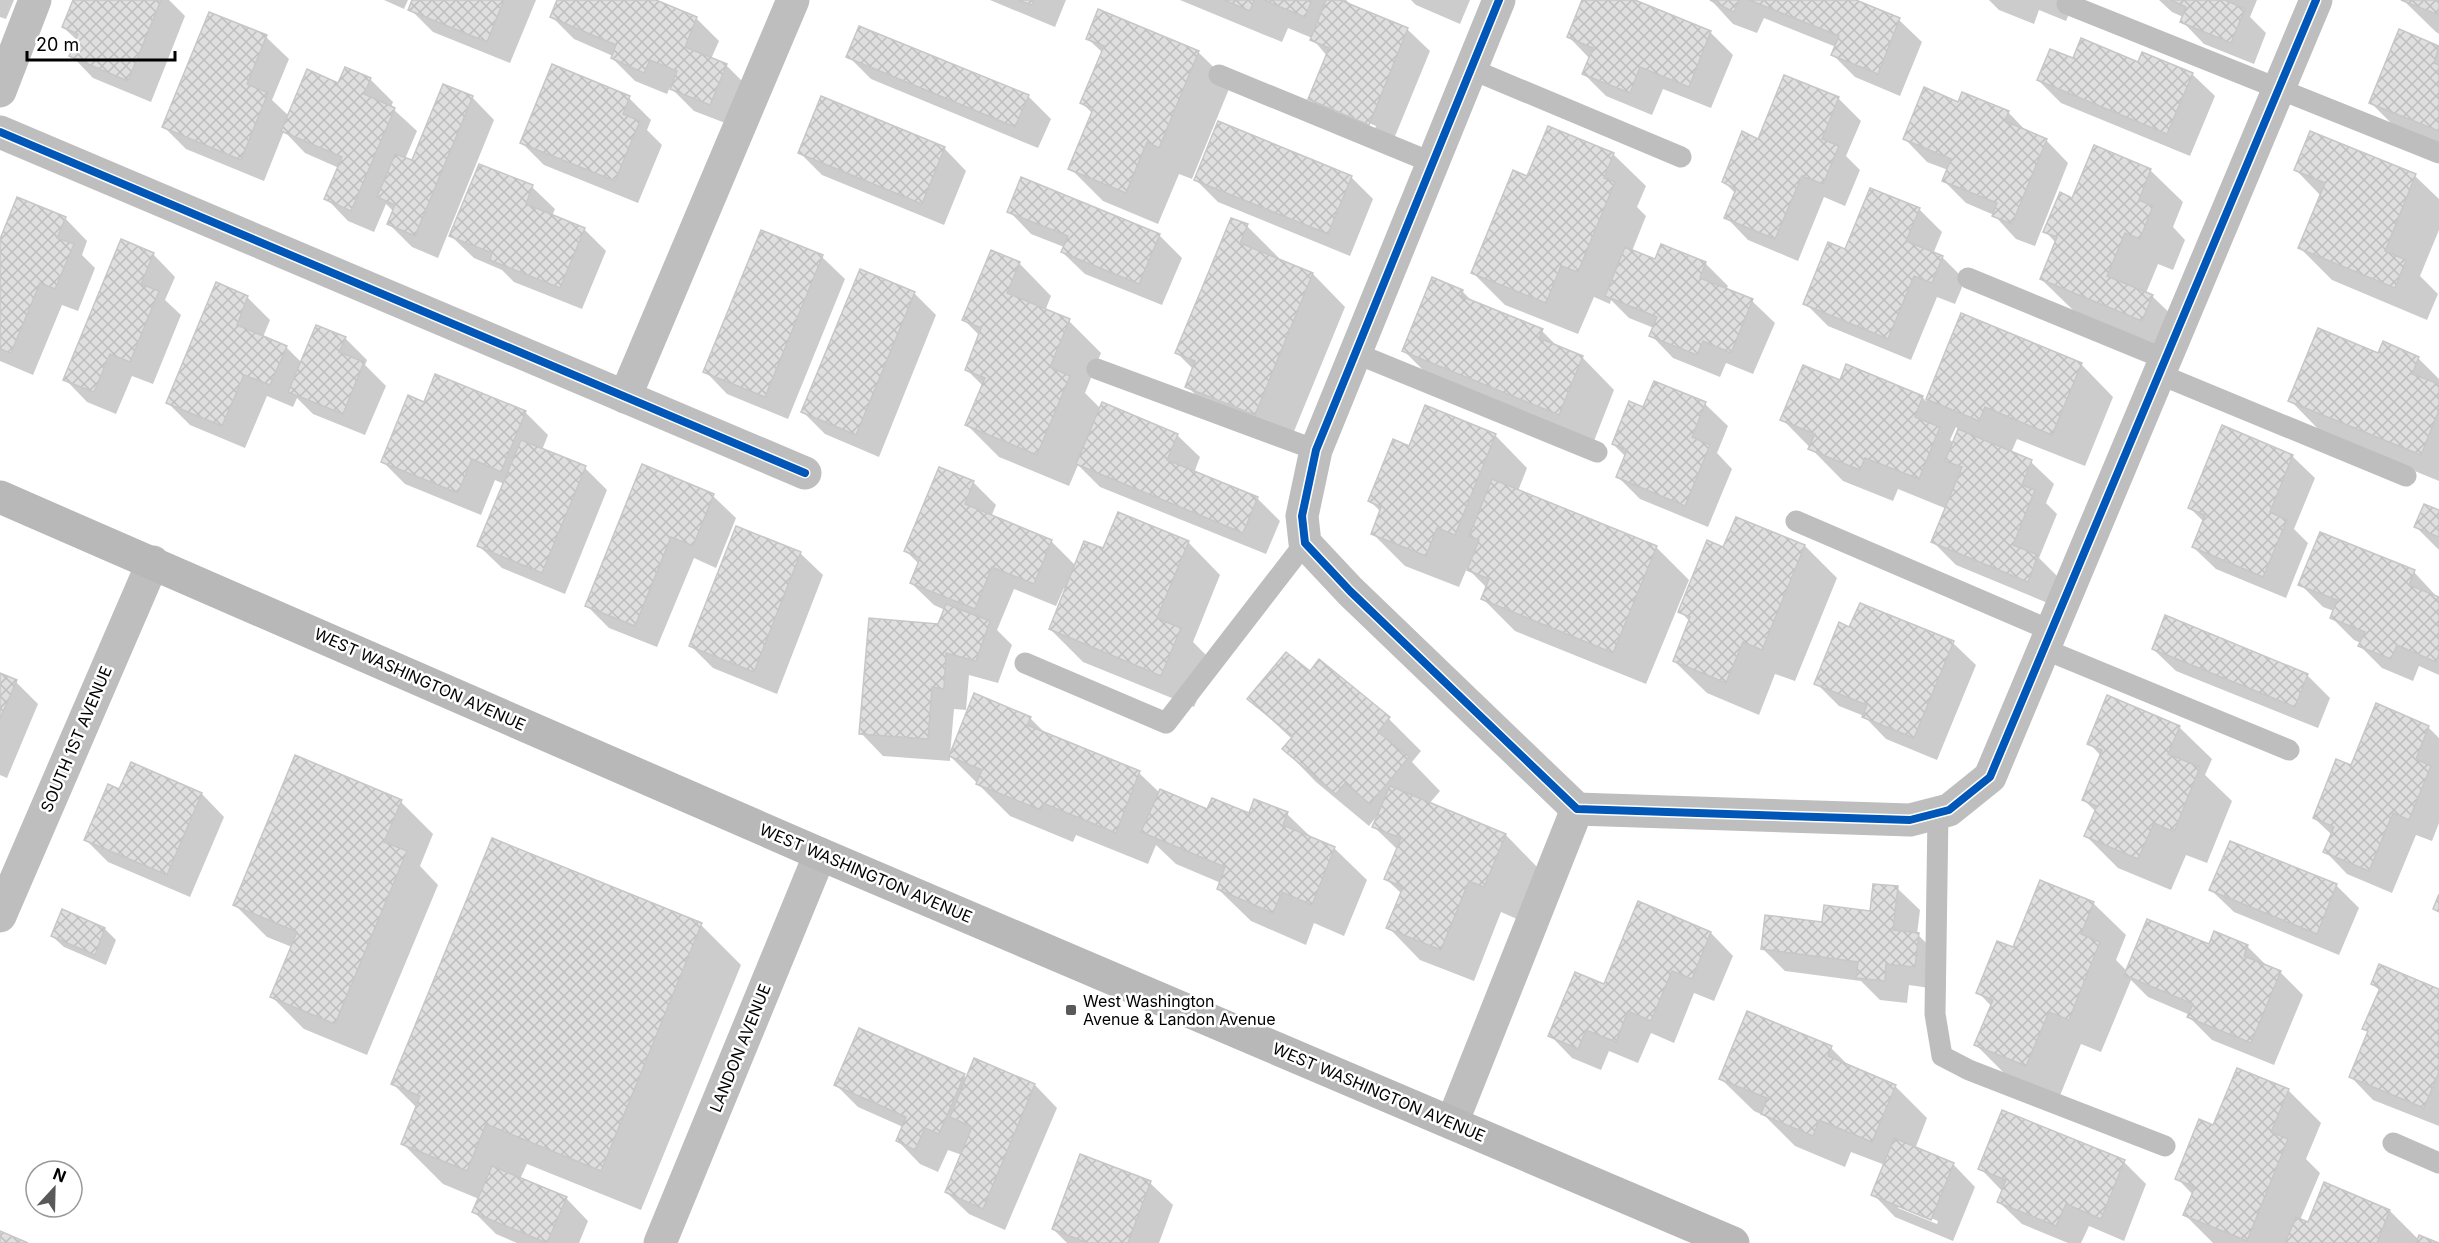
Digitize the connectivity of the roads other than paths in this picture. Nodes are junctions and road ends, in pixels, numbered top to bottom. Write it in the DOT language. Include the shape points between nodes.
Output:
graph roads {
  1 [pos="35,0"];
  2 [pos="793,0"];
  3 [pos="1499,0"];
  4 [pos="2316,0"];
  5 [pos="2067,4"];
  6 [pos="1471,69"];
  7 [pos="1219,75"];
  8 [pos="2279,89"];
  9 [pos="0,91"];
  10 [pos="0,132"];
  11 [pos="2439,153"];
  12 [pos="1681,157"];
  13 [pos="1433,163"];
  14 [pos="1968,278"];
  15 [pos="1355,353"];
  16 [pos="2162,367"];
  17 [pos="1097,369"];
  18 [pos="625,397"];
  19 [pos="1316,450"];
  20 [pos="1597,452"];
  21 [pos="805,473"];
  22 [pos="2406,476"];
  23 [pos="0,497"];
  24 [pos="1796,521"];
  25 [pos="1305,543"];
  26 [pos="153,562"];
  27 [pos="2048,640"];
  28 [pos="1025,663"];
  29 [pos="2289,750"];
  30 [pos="1577,809"];
  31 [pos="1938,813"];
  32 [pos="820,854"];
  33 [pos="0,916"];
  34 [pos="1452,1123"];
  35 [pos="2393,1143"];
  36 [pos="2165,1146"];
  37 [pos="2439,1163"];
  38 [pos="660,1243"];
  39 [pos="1733,1243"];
  1 -- 9 [label="street"];
  2 -- 18 [label="street"];
  3 -- 6 [label="street"];
  4 -- 8 [label="street"];
  5 -- 8 [label="lane"];
  6 -- 12 [label="lane"];
  6 -- 13 [label="street"];
  7 -- 13 [label="lane"];
  8 -- 11 [label="lane"];
  8 -- 16 [label="street"];
  10 -- 18 [label="street"];
  13 -- 15 [label="street"];
  14 -- 16 [label="lane"];
  15 -- 19 [label="street"];
  15 -- 20 [label="lane"];
  16 -- 22 [label="lane"];
  16 -- 27 [label="street"];
  17 -- 19 [label="lane"];
  18 -- 21 [label="street"];
  19 -- 25 [label="street" via="1302,516"];
  23 -- 26 [label="main road, WEST WASHINGTON AVENUE"];
  24 -- 27 [label="lane"];
  25 -- 28 [label="lane" via="1166,723"];
  25 -- 30 [label="street"];
  26 -- 32 [label="main road, WEST WASHINGTON AVENUE"];
  26 -- 33 [label="street, SOUTH 1ST AVENUE"];
  27 -- 29 [label="lane"];
  27 -- 31 [label="street" via="1990,777 1949,810"];
  30 -- 31 [label="street" via="1910,820"];
  30 -- 34 [label="street"];
  31 -- 36 [label="lane" via="1935,1014 1942,1056"];
  32 -- 34 [label="main road, WEST WASHINGTON AVENUE"];
  32 -- 38 [label="street, LANDON AVENUE"];
  34 -- 39 [label="main road, WEST WASHINGTON AVENUE"];
  35 -- 37 [label="lane"];
}
